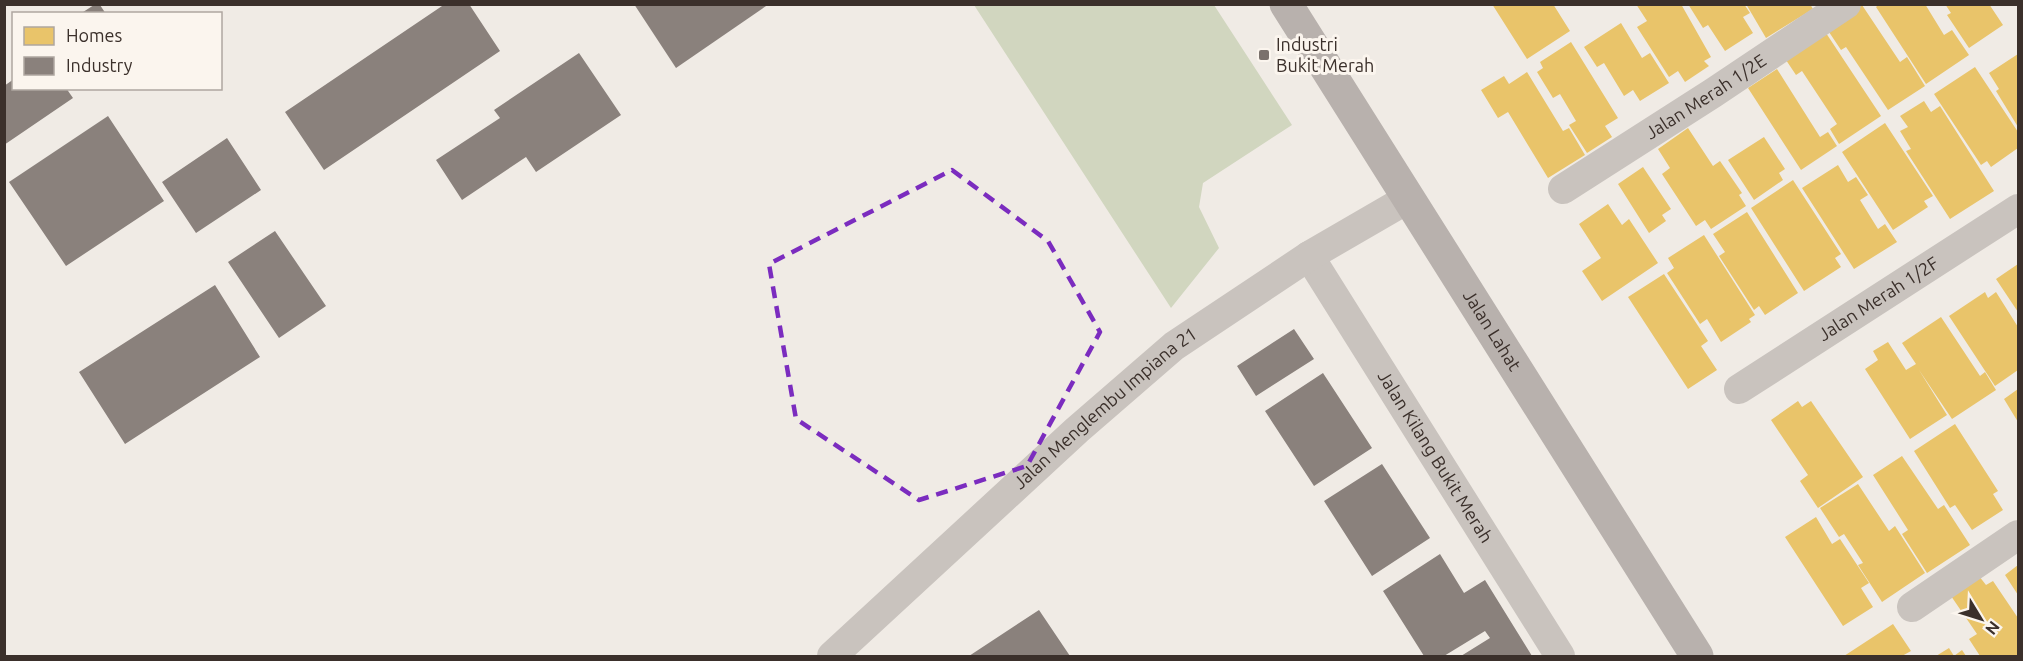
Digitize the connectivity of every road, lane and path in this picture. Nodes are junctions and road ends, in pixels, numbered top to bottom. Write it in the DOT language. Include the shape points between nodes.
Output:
graph roads {
  1 [pos="1286,4"];
  2 [pos="1846,4"];
  3 [pos="1563,189"];
  4 [pos="1409,198"];
  5 [pos="2019,209"];
  6 [pos="1309,256"];
  7 [pos="1738,389"];
  8 [pos="2019,535"];
  9 [pos="1912,607"];
  10 [pos="832,657"];
  11 [pos="1560,657"];
  12 [pos="1698,657"];
  1 -- 4 [label="main road, Jalan Lahat"];
  2 -- 3 [label="street, Jalan Merah 1/2E"];
  4 -- 6 [label="street, Jalan Menglembu Impiana 21"];
  4 -- 12 [label="main road, Jalan Lahat"];
  5 -- 7 [label="street, Jalan Merah 1/2F"];
  6 -- 10 [label="street, Jalan Menglembu Impiana 21" via="1174,346 1077,430"];
  6 -- 11 [label="street, Jalan Kilang Bukit Merah"];
  8 -- 9 [label="street"];
}
